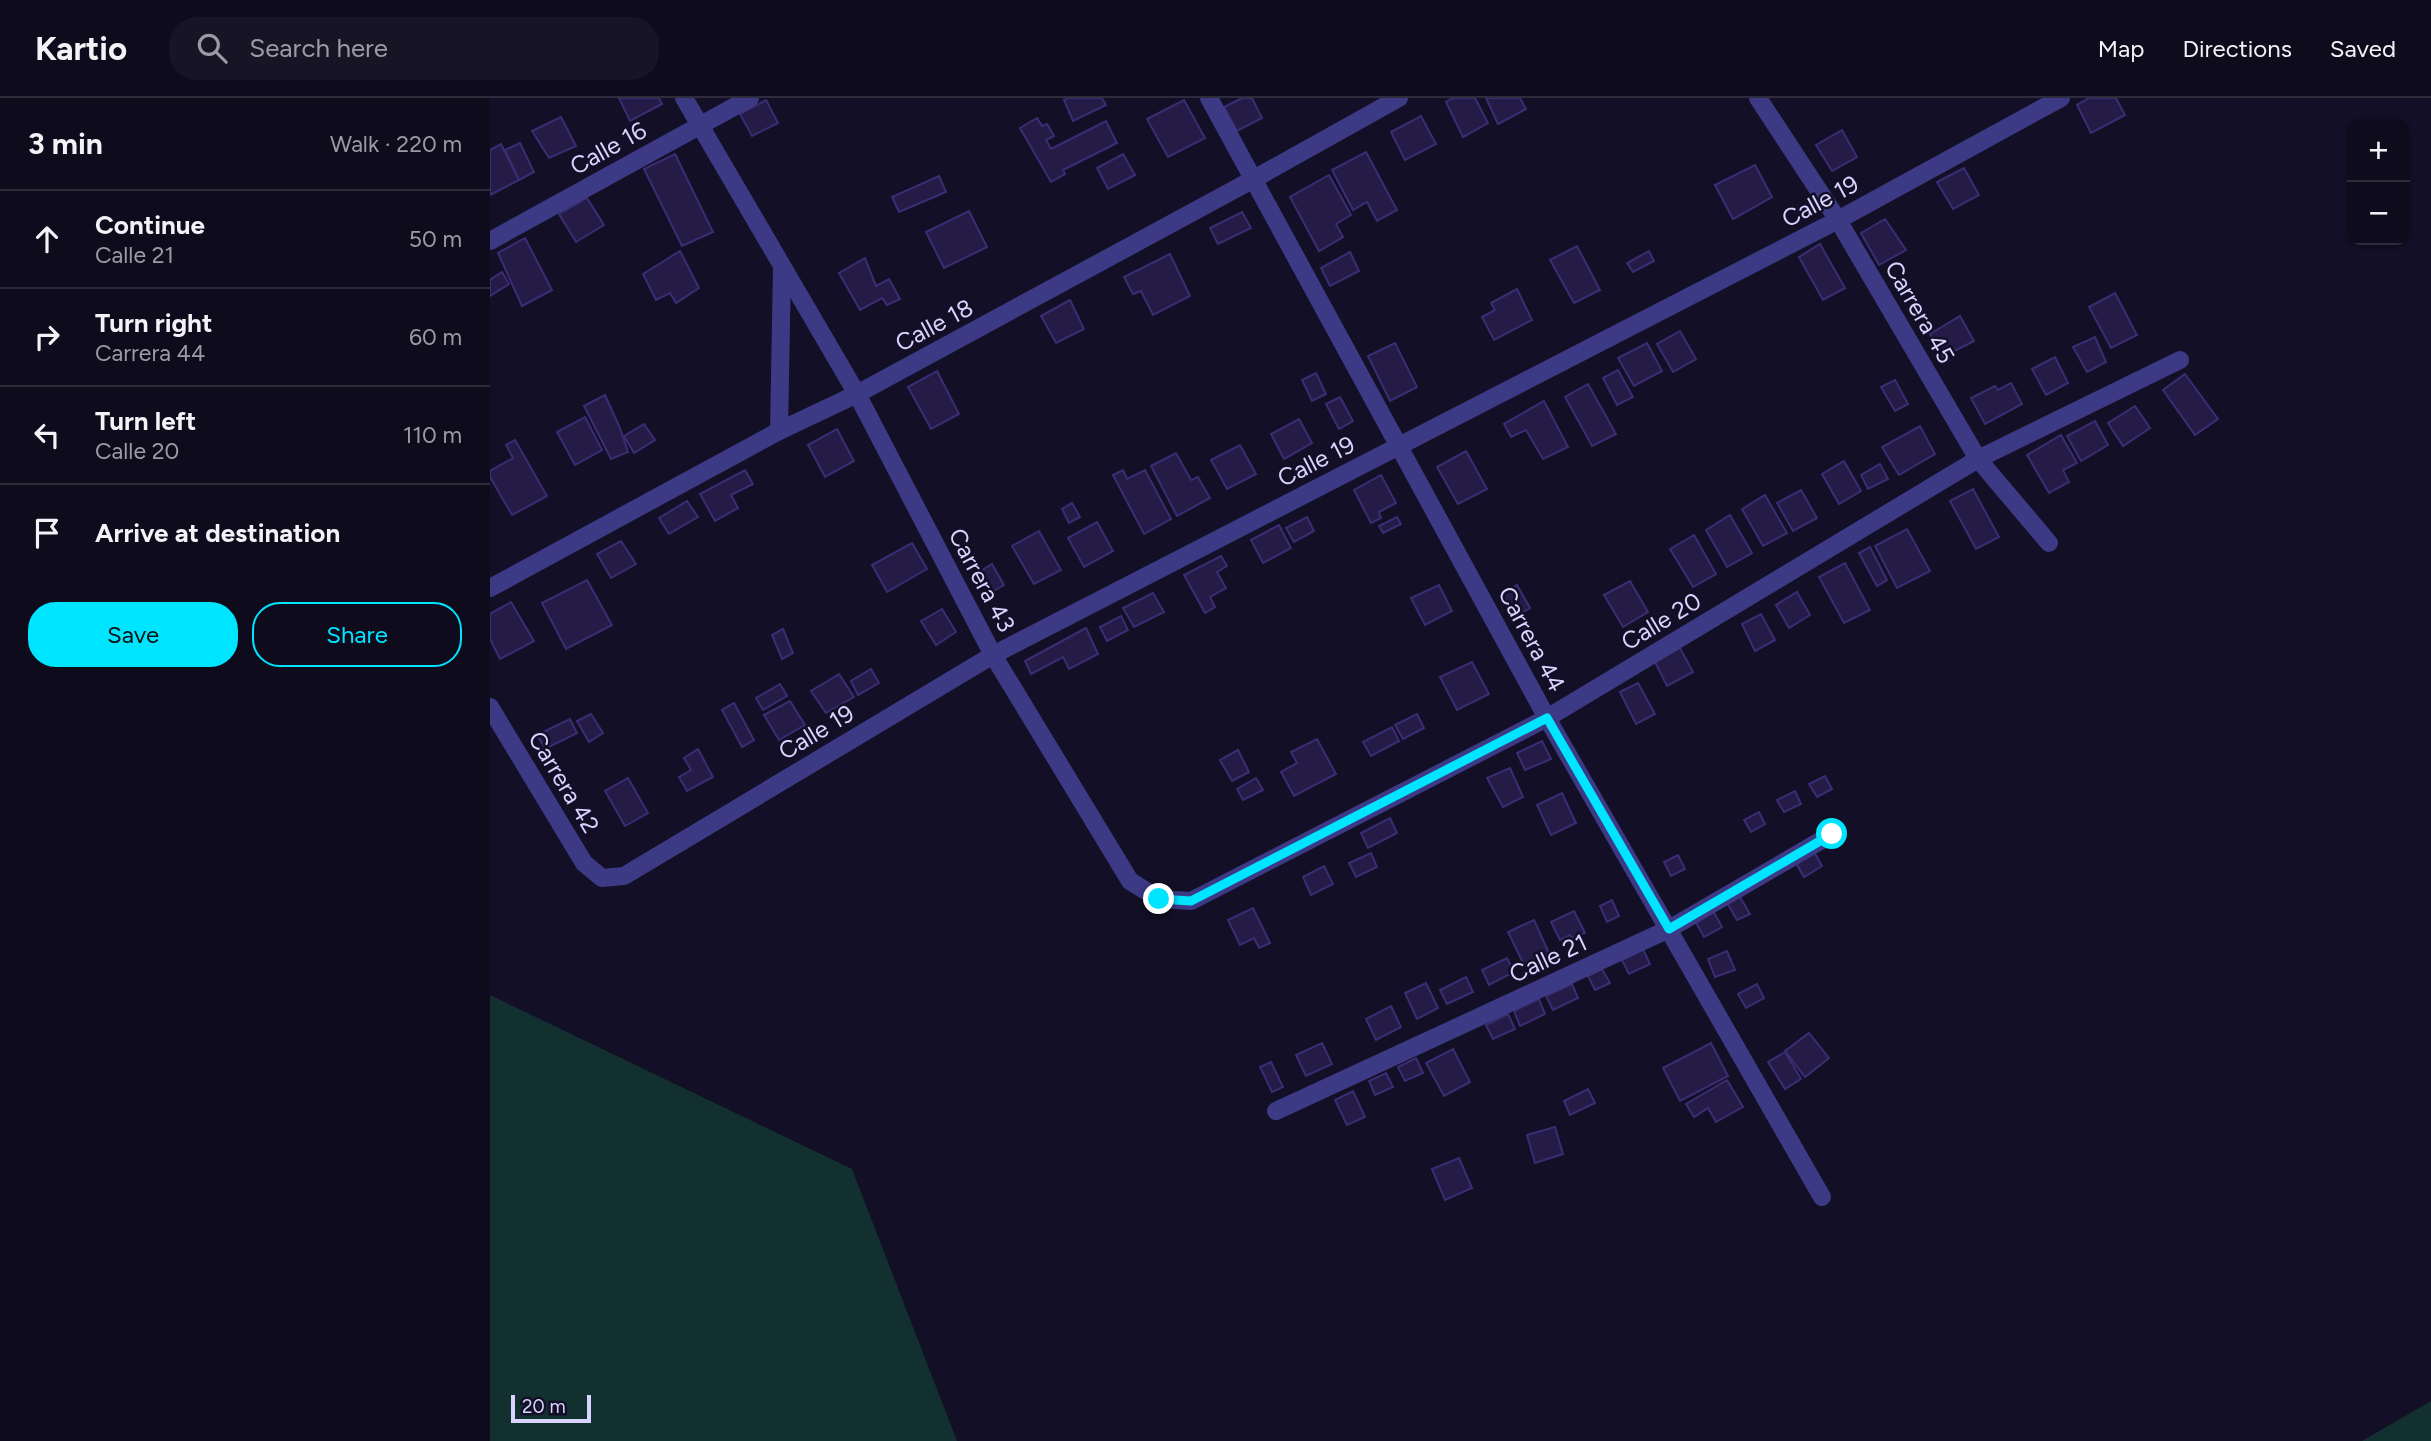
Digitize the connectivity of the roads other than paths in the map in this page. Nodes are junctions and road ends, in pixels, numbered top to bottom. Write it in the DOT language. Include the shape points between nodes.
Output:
graph roads {
  1 [pos="684,98"];
  2 [pos="750,98"];
  3 [pos="1209,98"];
  4 [pos="1399,98"];
  5 [pos="1758,98"];
  6 [pos="2061,98"];
  7 [pos="700,125"];
  8 [pos="1252,180"];
  9 [pos="1838,220"];
  10 [pos="490,241"];
  11 [pos="782,268"];
  12 [pos="2180,360"];
  13 [pos="857,394"];
  14 [pos="779,431"];
  15 [pos="1400,445"];
  16 [pos="1978,458"];
  17 [pos="2049,543"];
  18 [pos="490,588"];
  19 [pos="993,655"];
  20 [pos="490,707"];
  21 [pos="1547,718"];
  22 [pos="1832,834"];
  23 [pos="602,878"];
  24 [pos="1159,899"];
  25 [pos="1669,929"];
  26 [pos="1276,1111"];
  27 [pos="1822,1197"];
  1 -- 7 [label="street, Carrera 43"];
  2 -- 7 [label="street, Calle 16"];
  3 -- 8 [label="street, Carrera 44"];
  4 -- 8 [label="street, Calle 18"];
  5 -- 9 [label="street, Carrera 45"];
  6 -- 9 [label="street, Calle 19"];
  7 -- 10 [label="street, Calle 16"];
  7 -- 11 [label="street, Carrera 43"];
  8 -- 13 [label="street, Calle 18"];
  8 -- 15 [label="street, Carrera 44"];
  9 -- 15 [label="street, Calle 19"];
  9 -- 16 [label="street, Carrera 45"];
  11 -- 13 [label="street, Carrera 43"];
  11 -- 14 [label="street"];
  12 -- 16 [label="street, Calle 20"];
  13 -- 14 [label="street, Calle 18"];
  13 -- 19 [label="street, Carrera 43"];
  14 -- 18 [label="street, Calle 18"];
  15 -- 19 [label="street, Calle 19"];
  15 -- 21 [label="street, Carrera 44"];
  16 -- 17 [label="street, Carrera 45"];
  16 -- 21 [label="street, Calle 20"];
  19 -- 23 [label="street, Calle 19" via="624,876"];
  19 -- 24 [label="street, Carrera 43" via="1130,881"];
  20 -- 23 [label="street, Carrera 42" via="584,863"];
  21 -- 24 [label="street, Calle 20" via="1191,901"];
  21 -- 25 [label="street, Carrera 44"];
  22 -- 25 [label="street, Calle 21"];
  25 -- 26 [label="street, Calle 21"];
  25 -- 27 [label="street, Carrera 44"];
}
